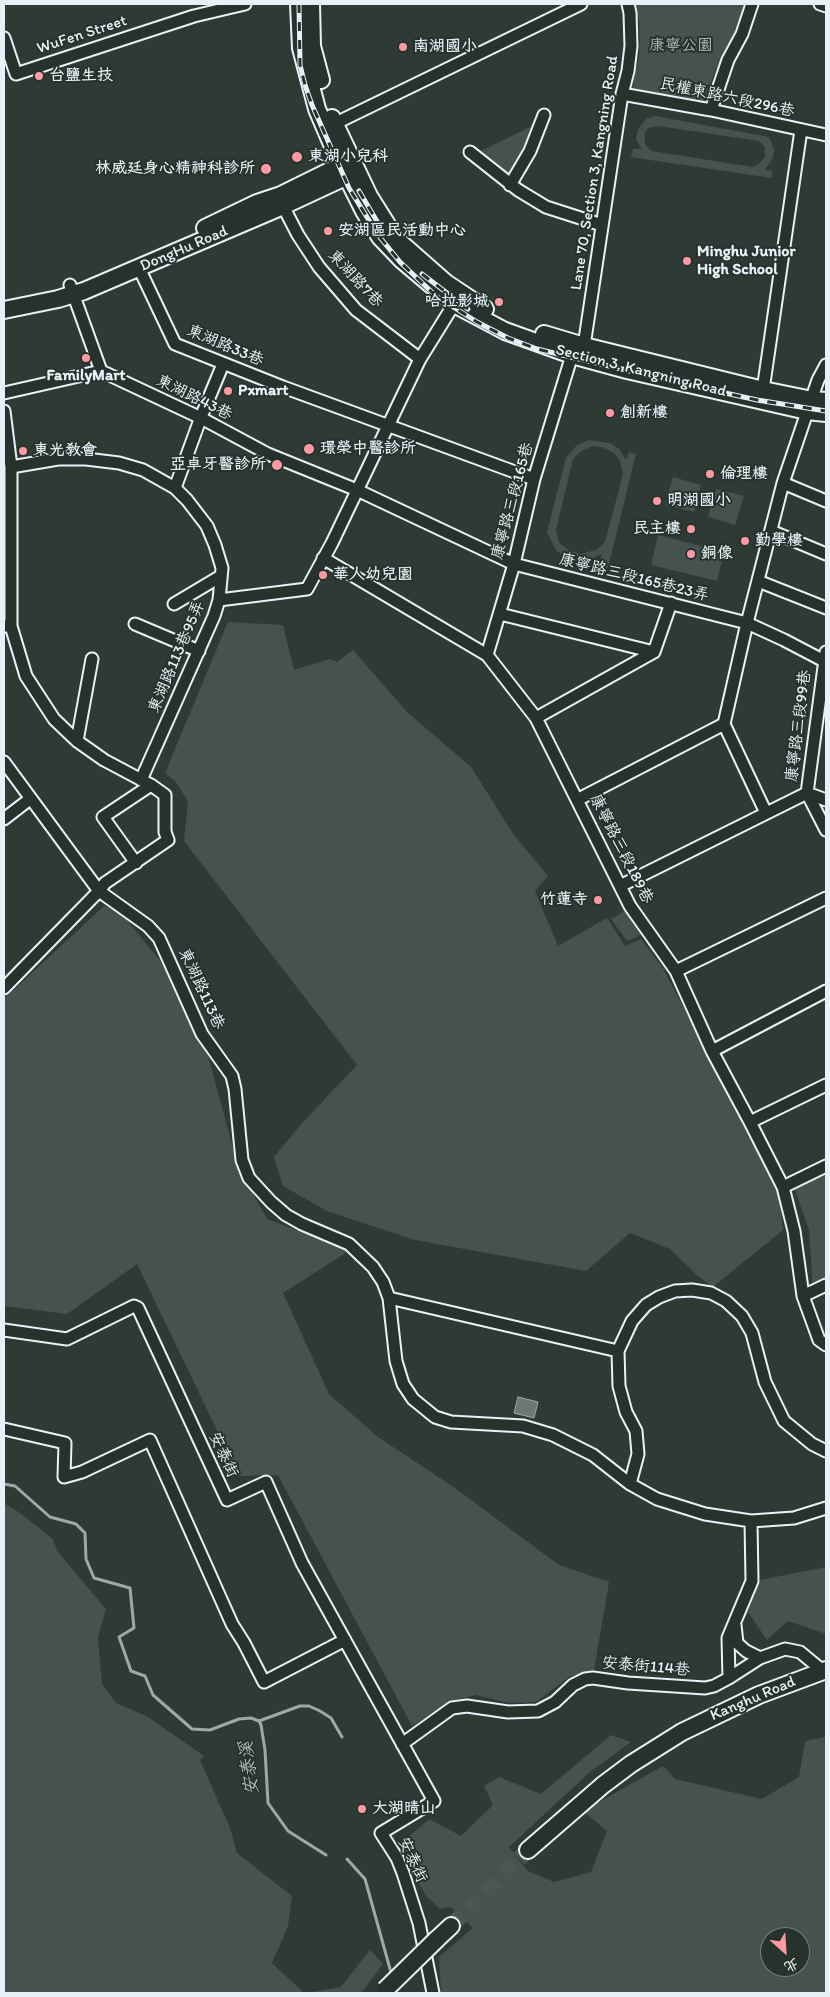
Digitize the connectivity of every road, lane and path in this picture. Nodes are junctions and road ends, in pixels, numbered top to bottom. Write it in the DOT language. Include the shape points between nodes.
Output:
graph roads {
  1 [pos="245,4"];
  2 [pos="299,4"];
  3 [pos="311,4"];
  4 [pos="581,4"];
  5 [pos="628,4"];
  6 [pos="752,4"];
  7 [pos="820,4"];
  8 [pos="826,6"];
  9 [pos="4,38"];
  10 [pos="622,94"];
  11 [pos="711,110"];
  12 [pos="544,115"];
  13 [pos="334,124"];
  14 [pos="801,130"];
  15 [pos="826,135"];
  16 [pos="470,152"];
  17 [pos="350,168"];
  18 [pos="510,185"];
  19 [pos="283,206"];
  20 [pos="602,225"];
  21 [pos="139,268"];
  22 [pos="71,290"];
  23 [pos="4,301"];
  24 [pos="454,304"];
  25 [pos="4,310"];
  26 [pos="578,351"];
  27 [pos="420,359"];
  28 [pos="223,364"];
  29 [pos="826,365"];
  30 [pos="101,370"];
  31 [pos="763,390"];
  32 [pos="4,393"];
  33 [pos="815,404"];
  34 [pos="4,411"];
  35 [pos="826,413"];
  36 [pos="201,418"];
  37 [pos="388,425"];
  38 [pos="11,467"];
  39 [pos="534,479"];
  40 [pos="783,483"];
  41 [pos="175,488"];
  42 [pos="357,490"];
  43 [pos="826,501"];
  44 [pos="770,531"];
  45 [pos="826,554"];
  46 [pos="323,558"];
  47 [pos="514,564"];
  48 [pos="221,576"];
  49 [pos="758,581"];
  50 [pos="220,600"];
  51 [pos="671,603"];
  52 [pos="174,604"];
  53 [pos="826,608"];
  54 [pos="500,614"];
  55 [pos="747,623"];
  56 [pos="134,624"];
  57 [pos="8,626"];
  58 [pos="199,652"];
  59 [pos="654,652"];
  60 [pos="487,655"];
  61 [pos="825,658"];
  62 [pos="92,659"];
  63 [pos="536,718"];
  64 [pos="724,724"];
  65 [pos="77,741"];
  66 [pos="4,762"];
  67 [pos="146,782"];
  68 [pos="807,793"];
  69 [pos="30,799"];
  70 [pos="578,800"];
  71 [pos="826,800"];
  72 [pos="766,814"];
  73 [pos="4,819"];
  74 [pos="826,830"];
  75 [pos="136,863"];
  76 [pos="620,886"];
  77 [pos="99,892"];
  78 [pos="826,898"];
  79 [pos="676,971"];
  80 [pos="4,988"];
  81 [pos="826,991"];
  82 [pos="712,1051"];
  83 [pos="826,1085"];
  84 [pos="750,1122"];
  85 [pos="826,1166"];
  86 [pos="783,1187"];
  87 [pos="826,1286"];
  88 [pos="803,1296"];
  89 [pos="389,1298"];
  90 [pos="4,1330"];
  91 [pos="826,1346"];
  92 [pos="618,1352"];
  93 [pos="4,1429"];
  94 [pos="826,1451"];
  95 [pos="630,1484"];
  96 [pos="826,1508"];
  97 [pos="751,1521"];
  98 [pos="735,1620"];
  99 [pos="345,1640"];
  100 [pos="760,1658"];
  101 [pos="825,1671"];
  102 [pos="729,1678"];
  103 [pos="402,1744"];
  104 [pos="528,1850"];
  105 [pos="450,1926"];
  106 [pos="385,1990"];
  107 [pos="433,1993"];
  1 -- 9 [label="street, WuFen Street" via="194,16 16,74"];
  2 -- 17 [label="main road, Section 3, Kangning Road" via="300,48 316,109"];
  3 -- 13 [label="main road, Section 3, Kangning Road" via="312,46"];
  4 -- 13 [label="street"];
  5 -- 10 [label="street, Lane 70, Section 3, Kangning Road" via="631,46"];
  6 -- 11 [label="street"];
  7 -- 8 [label="street"];
  10 -- 11 [label="street, 民權東路六段296巷"];
  10 -- 20 [label="street, Lane 70, Section 3, Kangning Road"];
  11 -- 14 [label="street, 民權東路六段296巷"];
  12 -- 18 [label="street" via="530,151"];
  13 -- 17 [label="main road, Section 3, Kangning Road"];
  14 -- 15 [label="street, 民權東路六段296巷"];
  14 -- 31 [label="street"];
  16 -- 18 [label="street"];
  17 -- 19 [label="main road, DongHu Road"];
  17 -- 22 [label="main road, DongHu Road"];
  17 -- 24 [label="main road, Section 3, Kangning Road" via="364,211 380,237"];
  17 -- 26 [label="main road, Section 3, Kangning Road" via="396,239 446,283 504,320"];
  18 -- 20 [label="street" via="546,207"];
  19 -- 21 [label="main road, DongHu Road"];
  19 -- 27 [label="street, 東湖路7巷" via="319,268 356,310"];
  20 -- 26 [label="street, Lane 70, Section 3, Kangning Road"];
  21 -- 22 [label="main road, DongHu Road"];
  21 -- 28 [label="street, 東湖路33巷" via="175,344"];
  22 -- 23 [label="main road, DongHu Road"];
  22 -- 25 [label="main road, DongHu Road" via="58,299"];
  22 -- 30 [label="street"];
  24 -- 26 [label="main road, Section 3, Kangning Road" via="505,331"];
  24 -- 27 [label="street"];
  26 -- 31 [label="main road, Section 3, Kangning Road"];
  26 -- 33 [label="main road, Section 3, Kangning Road" via="626,370"];
  26 -- 39 [label="street, 康寧路三段165巷"];
  27 -- 37 [label="street"];
  28 -- 36 [label="street"];
  28 -- 37 [label="street, 東湖路33巷"];
  29 -- 33 [label="street" via="818,380"];
  30 -- 32 [label="street"];
  30 -- 36 [label="street, 東湖路43巷"];
  31 -- 33 [label="main road, Section 3, Kangning Road"];
  33 -- 35 [label="main road, Section 3, Kangning Road"];
  33 -- 40 [label="street"];
  34 -- 38 [label="street"];
  36 -- 41 [label="street"];
  36 -- 42 [label="street, 東湖路43巷" via="268,454"];
  37 -- 39 [label="street, 東湖路33巷"];
  37 -- 42 [label="street"];
  38 -- 41 [label="street, 東湖路113巷95弄" via="58,460 119,463 143,470"];
  38 -- 57 [label="street"];
  39 -- 47 [label="street, 康寧路三段165巷"];
  40 -- 43 [label="street"];
  40 -- 44 [label="street"];
  41 -- 48 [label="street, 東湖路113巷95弄" via="207,526 222,568"];
  42 -- 46 [label="street"];
  42 -- 47 [label="street, 東湖路43巷"];
  44 -- 45 [label="street"];
  44 -- 49 [label="street"];
  46 -- 50 [label="street" via="307,589"];
  46 -- 60 [label="street, 康寧路三段189巷"];
  47 -- 51 [label="street, 康寧路三段165巷23弄"];
  47 -- 54 [label="street, 康寧路三段165巷"];
  48 -- 50 [label="street, 東湖路113巷95弄"];
  48 -- 52 [label="street"];
  49 -- 53 [label="street"];
  49 -- 55 [label="street"];
  50 -- 58 [label="street, 東湖路113巷95弄"];
  51 -- 55 [label="street, 康寧路三段165巷23弄"];
  51 -- 59 [label="street"];
  54 -- 59 [label="street"];
  54 -- 60 [label="street, 康寧路三段165巷"];
  55 -- 61 [label="street, 康寧路三段165巷23弄"];
  55 -- 64 [label="street"];
  56 -- 58 [label="street"];
  57 -- 65 [label="street" via="26,676 54,719"];
  58 -- 67 [label="street, 東湖路113巷95弄"];
  59 -- 63 [label="street"];
  60 -- 63 [label="street, 康寧路三段189巷"];
  61 -- 68 [label="street, 康寧路三段99巷"];
  62 -- 65 [label="street"];
  63 -- 70 [label="street, 康寧路三段189巷"];
  64 -- 70 [label="street"];
  64 -- 72 [label="street"];
  65 -- 67 [label="street" via="104,760"];
  66 -- 69 [label="street, 東湖路113巷"];
  67 -- 75 [label="street" via="165,795 164,832 168,840"];
  67 -- 75 [label="street" via="103,817"];
  68 -- 71 [label="street"];
  68 -- 72 [label="street"];
  68 -- 74 [label="street, 康寧路三段99巷"];
  69 -- 73 [label="street"];
  69 -- 77 [label="street, 東湖路113巷"];
  70 -- 76 [label="street, 康寧路三段189巷"];
  72 -- 76 [label="street"];
  75 -- 77 [label="street" via="105,883"];
  76 -- 79 [label="street, 康寧路三段189巷" via="630,906"];
  77 -- 80 [label="street"];
  77 -- 89 [label="street, 東湖路113巷" via="148,926 159,938 202,1034 232,1076 242,1160 249,1178 286,1214 349,1244 362,1254 383,1282"];
  78 -- 79 [label="street"];
  79 -- 82 [label="street, 康寧路三段189巷"];
  81 -- 82 [label="street"];
  82 -- 84 [label="street, 康寧路三段189巷"];
  83 -- 84 [label="street"];
  84 -- 86 [label="street, 康寧路三段189巷"];
  85 -- 86 [label="street"];
  86 -- 88 [label="street, 康寧路三段189巷" via="794,1231"];
  87 -- 88 [label="street"];
  88 -- 91 [label="street, 康寧路三段189巷" via="819,1340"];
  89 -- 92 [label="street"];
  89 -- 95 [label="street, 東湖路113巷" via="396,1361 403,1384 413,1399 436,1417 451,1422 523,1426 553,1435 593,1455"];
  90 -- 99 [label="street, 安泰街" via="67,1339 134,1306 138,1308 226,1500 266,1482 302,1563"];
  92 -- 94 [label="street" via="632,1321 659,1297 674,1291 711,1293 726,1301 742,1316 752,1333 765,1382 784,1421"];
  92 -- 95 [label="street" via="618,1386 636,1431 638,1454"];
  93 -- 99 [label="street" via="64,1443 64,1477 82,1472 150,1440 232,1624 264,1682"];
  95 -- 97 [label="street, 東湖路113巷" via="657,1499 705,1514"];
  96 -- 97 [label="street, 東湖路113巷" via="794,1518"];
  97 -- 98 [label="street" via="752,1581"];
  98 -- 100 [label="street" via="737,1643"];
  98 -- 102 [label="street" via="728,1638"];
  99 -- 103 [label="street, 安泰街"];
  100 -- 101 [label="street, 安泰街114巷" via="785,1649 793,1650"];
  100 -- 102 [label="street, 安泰街114巷"];
  101 -- 104 [label="main road, Kanghu Road" via="759,1695 682,1732 631,1764"];
  102 -- 103 [label="street, 安泰街114巷" via="714,1686 695,1688 585,1679 538,1711 508,1712 467,1706 452,1708"];
  103 -- 107 [label="street, 安泰街" via="434,1801 381,1833 403,1873 419,1923"];
  105 -- 106 [label="main road, bridge"];
}
